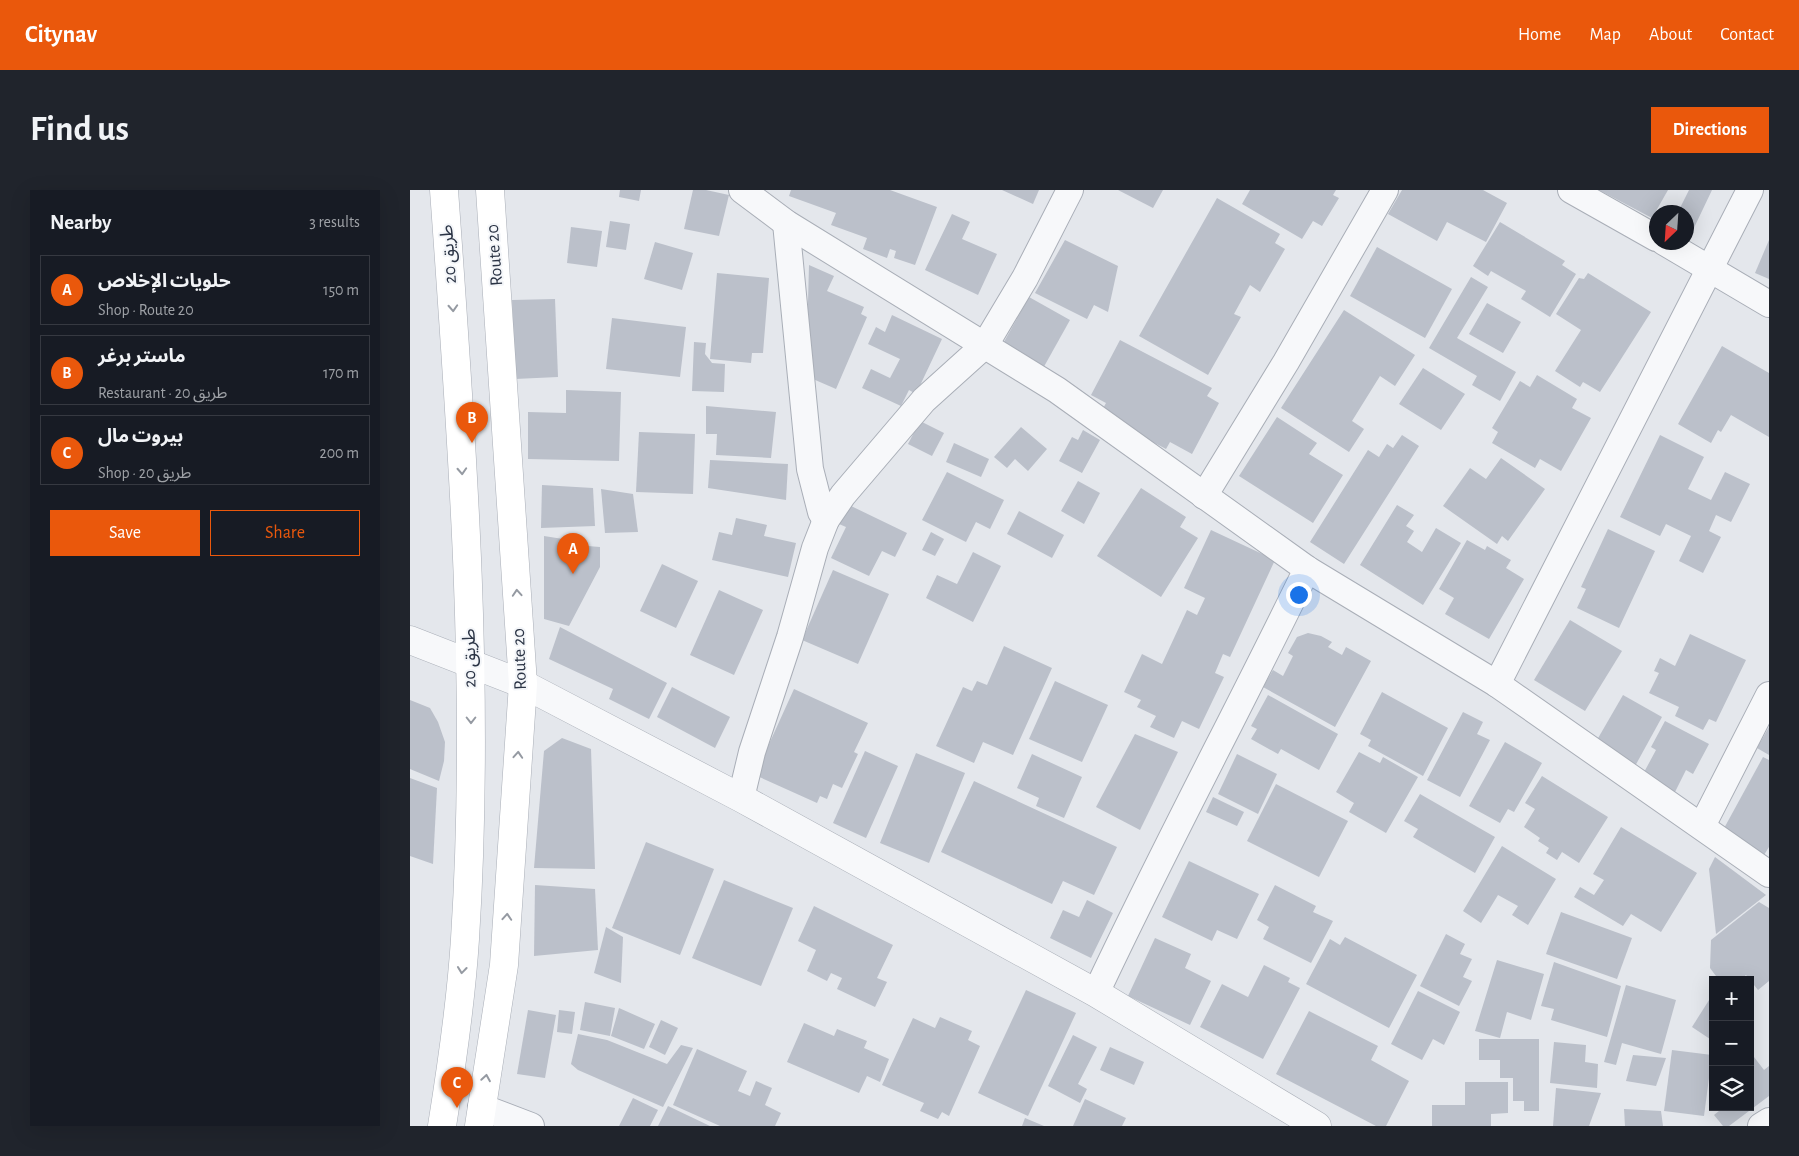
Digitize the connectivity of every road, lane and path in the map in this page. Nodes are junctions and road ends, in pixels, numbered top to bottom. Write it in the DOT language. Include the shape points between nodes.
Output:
graph roads {
  1 [pos="444,190"];
  2 [pos="490,190"];
  3 [pos="1070,190"];
  4 [pos="1385,190"];
  5 [pos="1571,190"];
  6 [pos="1750,190"];
  7 [pos="753,194"];
  8 [pos="786,223"];
  9 [pos="1649,234"];
  10 [pos="1678,250"];
  11 [pos="1709,268"];
  12 [pos="1769,304"];
  13 [pos="985,345"];
  14 [pos="1204,496"];
  15 [pos="826,520"];
  16 [pos="1307,569"];
  17 [pos="410,640"];
  18 [pos="471,664"];
  19 [pos="523,684"];
  20 [pos="1497,684"];
  21 [pos="1769,695"];
  22 [pos="741,798"];
  23 [pos="1702,826"];
  24 [pos="1769,874"];
  25 [pos="1096,993"];
  26 [pos="480,1116"];
  27 [pos="1769,1121"];
  28 [pos="442,1126"];
  29 [pos="531,1126"];
  30 [pos="1317,1126"];
  31 [pos="1761,1126"];
  1 -- 18 [label="main road, طريق 20, one-way"];
  19 -- 2 [label="main road, Route 20, one-way"];
  3 -- 13 [label="street"];
  4 -- 14 [label="street"];
  5 -- 9 [label="street"];
  6 -- 11 [label="street"];
  7 -- 8 [label="street"];
  8 -- 13 [label="street"];
  8 -- 15 [label="street" via="809,462 813,486"];
  10 -- 11 [label="street"];
  11 -- 12 [label="street"];
  11 -- 20 [label="street"];
  13 -- 14 [label="street" via="1057,390"];
  13 -- 15 [label="street" via="924,400"];
  14 -- 16 [label="street"];
  15 -- 22 [label="street" via="755,742"];
  16 -- 20 [label="street"];
  16 -- 25 [label="street"];
  17 -- 18 [label="street"];
  18 -- 19 [label="street"];
  18 -- 28 [label="main road, طريق 20, one-way" via="470,838 465,941"];
  19 -- 22 [label="street"];
  26 -- 19 [label="main road, Route 20, one-way" via="504,965"];
  20 -- 23 [label="street"];
  21 -- 23 [label="street"];
  22 -- 25 [label="street"];
  23 -- 24 [label="street"];
  25 -- 30 [label="street"];
  26 -- 29 [label="street"];
  27 -- 31 [label="street"];
}
